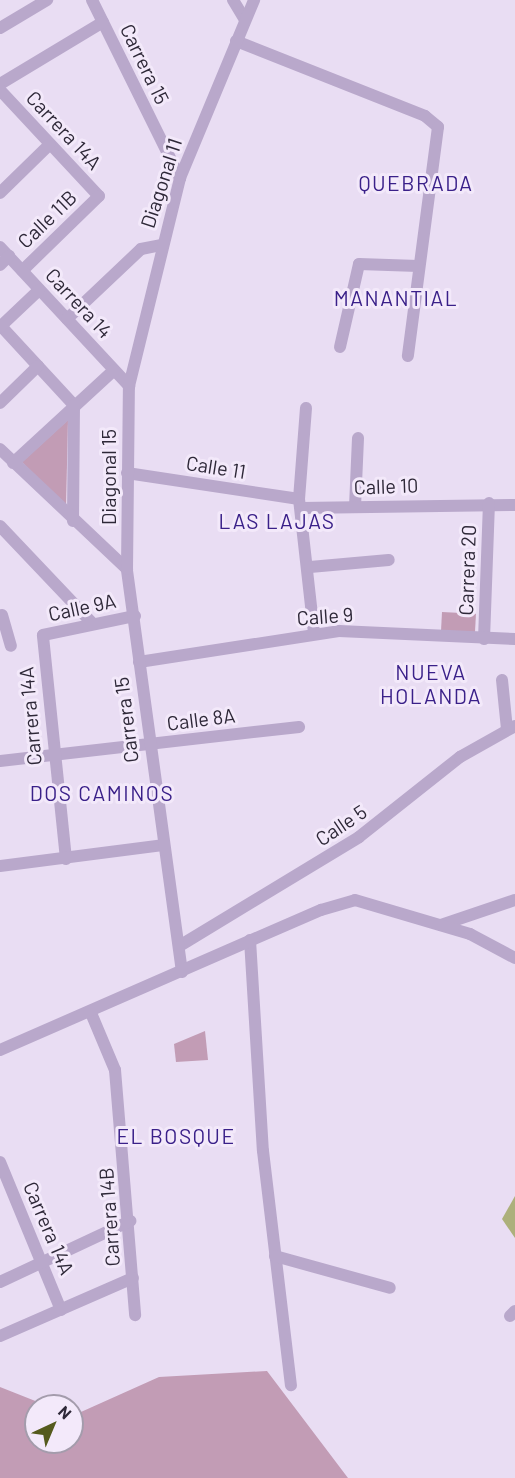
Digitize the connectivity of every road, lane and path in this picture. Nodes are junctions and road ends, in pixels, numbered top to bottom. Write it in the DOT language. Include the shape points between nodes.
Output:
graph roads {
  1 [pos="47,0"];
  2 [pos="92,0"];
  3 [pos="233,0"];
  4 [pos="254,0"];
  5 [pos="245,20"];
  6 [pos="103,22"];
  7 [pos="0,28"];
  8 [pos="236,41"];
  9 [pos="1,92"];
  10 [pos="49,145"];
  11 [pos="180,178"];
  12 [pos="0,193"];
  13 [pos="99,196"];
  14 [pos="161,244"];
  15 [pos="0,247"];
  16 [pos="4,260"];
  17 [pos="418,266"];
  18 [pos="22,271"];
  19 [pos="39,290"];
  20 [pos="67,319"];
  21 [pos="0,326"];
  22 [pos="340,347"];
  23 [pos="408,356"];
  24 [pos="38,366"];
  25 [pos="114,370"];
  26 [pos="129,386"];
  27 [pos="0,404"];
  28 [pos="74,405"];
  29 [pos="306,408"];
  30 [pos="358,438"];
  31 [pos="0,449"];
  32 [pos="13,463"];
  33 [pos="127,473"];
  34 [pos="300,503"];
  35 [pos="489,503"];
  36 [pos="515,505"];
  37 [pos="355,507"];
  38 [pos="73,521"];
  39 [pos="0,526"];
  40 [pos="389,560"];
  41 [pos="310,567"];
  42 [pos="127,569"];
  43 [pos="1,615"];
  44 [pos="135,616"];
  45 [pos="92,623"];
  46 [pos="314,633"];
  47 [pos="484,639"];
  48 [pos="515,639"];
  49 [pos="43,640"];
  50 [pos="11,646"];
  51 [pos="139,662"];
  52 [pos="502,680"];
  53 [pos="299,727"];
  54 [pos="511,728"];
  55 [pos="149,746"];
  56 [pos="52,758"];
  57 [pos="0,761"];
  58 [pos="163,845"];
  59 [pos="66,859"];
  60 [pos="0,866"];
  61 [pos="515,900"];
  62 [pos="441,925"];
  63 [pos="250,940"];
  64 [pos="181,945"];
  65 [pos="515,958"];
  66 [pos="182,972"];
  67 [pos="91,1012"];
  68 [pos="0,1050"];
  69 [pos="0,1162"];
  70 [pos="130,1221"];
  71 [pos="275,1256"];
  72 [pos="42,1262"];
  73 [pos="133,1278"];
  74 [pos="0,1282"];
  75 [pos="390,1288"];
  76 [pos="61,1310"];
  77 [pos="135,1315"];
  78 [pos="0,1336"];
  79 [pos="291,1385"];
  1 -- 7 [label="street"];
  2 -- 6 [label="street, Carrera 15"];
  3 -- 5 [label="street"];
  4 -- 5 [label="street, Diagonal 11"];
  5 -- 8 [label="street, Diagonal 11"];
  6 -- 9 [label="street"];
  6 -- 11 [label="street, Carrera 15"];
  8 -- 11 [label="street, Diagonal 11"];
  8 -- 17 [label="street" via="424,116 438,128"];
  9 -- 10 [label="street, Carrera 14A"];
  10 -- 12 [label="street"];
  10 -- 13 [label="street, Carrera 14A"];
  11 -- 14 [label="street, Diagonal 11"];
  13 -- 18 [label="street, Calle 11B"];
  14 -- 20 [label="street" via="141,249"];
  14 -- 26 [label="street, Diagonal 11"];
  15 -- 16 [label="street, Carrera 14"];
  16 -- 18 [label="street, Carrera 14"];
  17 -- 22 [label="street" via="359,264"];
  17 -- 23 [label="street"];
  18 -- 19 [label="street, Carrera 14"];
  19 -- 20 [label="street, Carrera 14"];
  19 -- 21 [label="street"];
  20 -- 25 [label="street, Carrera 14"];
  21 -- 24 [label="street"];
  24 -- 27 [label="street"];
  24 -- 28 [label="street"];
  25 -- 26 [label="street, Carrera 14"];
  25 -- 28 [label="street"];
  26 -- 33 [label="street, Diagonal 15"];
  28 -- 32 [label="street"];
  28 -- 38 [label="street"];
  29 -- 34 [label="street"];
  30 -- 37 [label="street"];
  31 -- 32 [label="street"];
  32 -- 38 [label="street"];
  33 -- 34 [label="street, Calle 11"];
  33 -- 42 [label="street, Diagonal 15"];
  34 -- 37 [label="street, Calle 10"];
  34 -- 41 [label="street"];
  35 -- 36 [label="street, Calle 10"];
  35 -- 37 [label="street, Calle 10"];
  35 -- 47 [label="street, Carrera 20"];
  38 -- 42 [label="street"];
  39 -- 45 [label="street"];
  40 -- 41 [label="street"];
  41 -- 46 [label="street"];
  42 -- 44 [label="street, Carrera 15"];
  43 -- 50 [label="street"];
  44 -- 45 [label="street, Calle 9A"];
  44 -- 51 [label="street, Carrera 15"];
  45 -- 49 [label="street, Calle 9A" via="47,632"];
  46 -- 47 [label="street, Calle 9"];
  46 -- 51 [label="street, Calle 9"];
  47 -- 48 [label="street, Calle 9"];
  49 -- 56 [label="street, Carrera 14A"];
  51 -- 55 [label="street, Carrera 15"];
  52 -- 54 [label="street"];
  53 -- 55 [label="street, Calle 8A"];
  54 -- 64 [label="street, Calle 5" via="460,757 359,837"];
  55 -- 56 [label="street, Calle 8A"];
  55 -- 58 [label="street, Carrera 15"];
  56 -- 57 [label="street, Calle 8A"];
  56 -- 59 [label="street, Carrera 14A"];
  58 -- 59 [label="street"];
  58 -- 64 [label="street, Carrera 15"];
  59 -- 60 [label="street"];
  61 -- 62 [label="street"];
  62 -- 63 [label="street" via="355,900"];
  62 -- 65 [label="street"];
  63 -- 66 [label="street"];
  63 -- 71 [label="street"];
  64 -- 66 [label="street, Carrera 15"];
  66 -- 67 [label="street"];
  67 -- 68 [label="street"];
  67 -- 70 [label="street, Carrera 14B" via="115,1070"];
  69 -- 72 [label="street, Carrera 14A"];
  70 -- 72 [label="street"];
  70 -- 73 [label="street, Carrera 14B"];
  71 -- 75 [label="street"];
  71 -- 79 [label="street"];
  72 -- 74 [label="street"];
  72 -- 76 [label="street, Carrera 14A"];
  73 -- 76 [label="street"];
  73 -- 77 [label="street, Carrera 14B"];
  76 -- 78 [label="street"];
}
